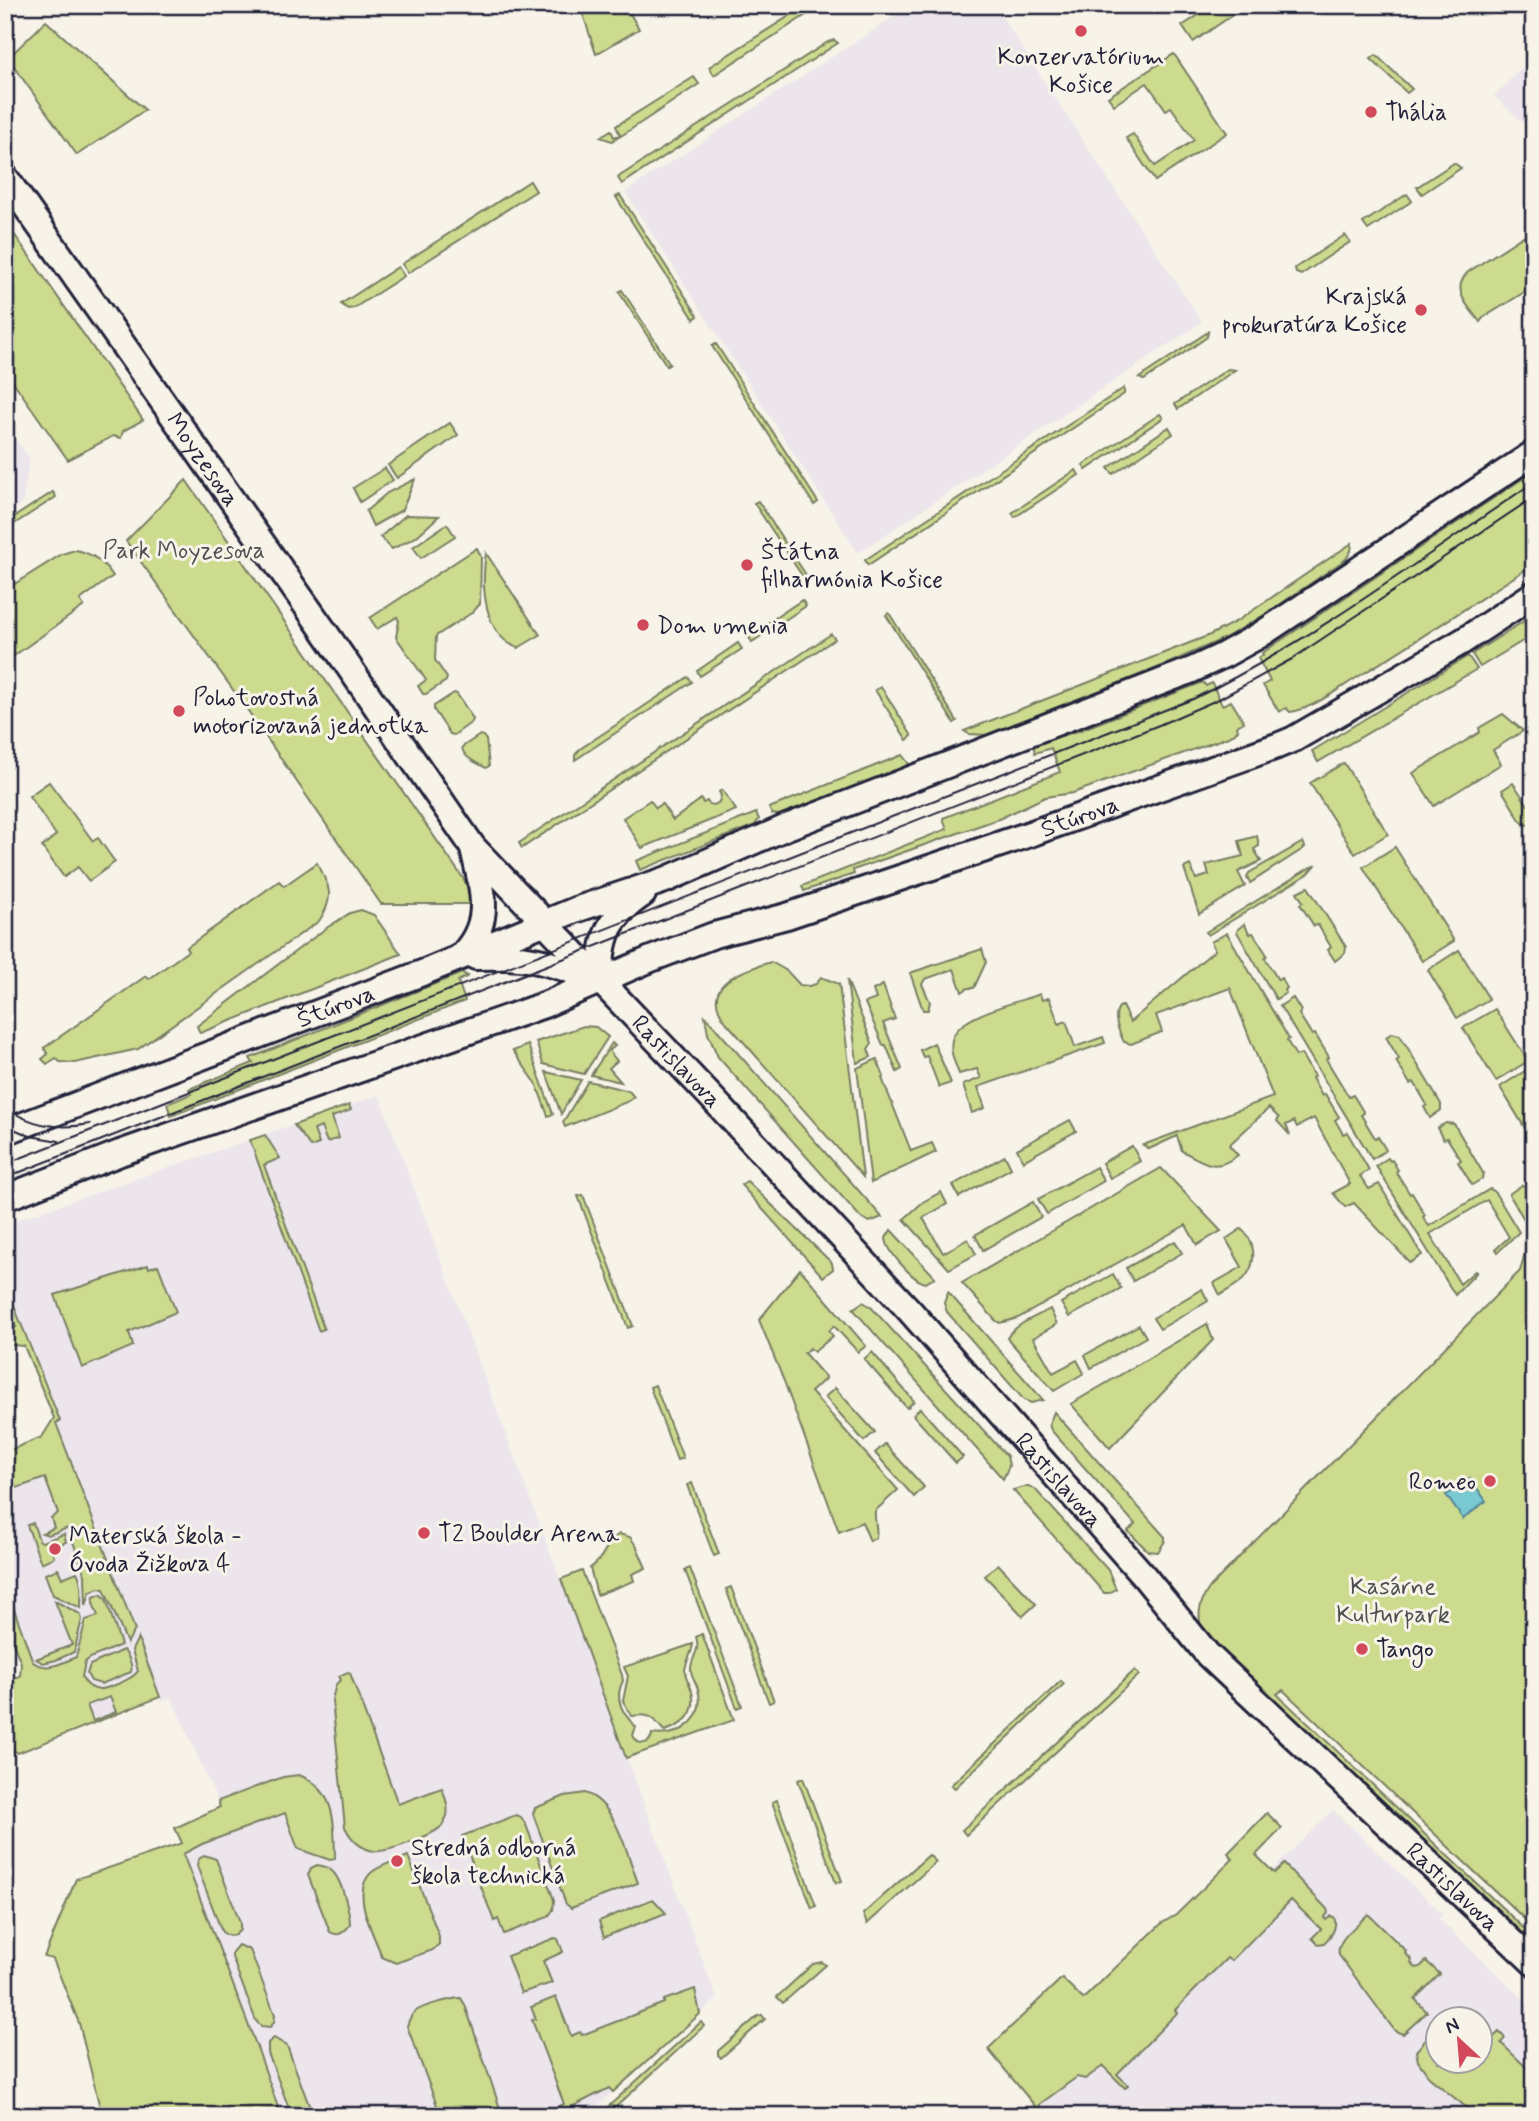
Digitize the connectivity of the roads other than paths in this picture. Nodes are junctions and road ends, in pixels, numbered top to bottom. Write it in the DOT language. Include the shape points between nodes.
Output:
graph roads {
  1 [pos="5,177"];
  2 [pos="1534,453"];
  3 [pos="1534,594"];
  4 [pos="472,847"];
  5 [pos="665,880"];
  6 [pos="544,923"];
  7 [pos="460,958"];
  8 [pos="560,966"];
  9 [pos="600,970"];
  10 [pos="524,1013"];
  11 [pos="5,1132"];
  12 [pos="5,1198"];
  13 [pos="1534,1963"];
  1 -- 4 [label="street, Moyzesova"];
  2 -- 5 [label="street, Štúrova" via="1224,655 787,827"];
  3 -- 9 [label="street, Štúrova" via="1463,641 1294,739 787,916 714,935 651,959"];
  4 -- 6 [label="street, Moyzesova"];
  4 -- 7 [label="street, Moyzesova" via="483,908 476,938"];
  5 -- 6 [label="street, Štúrova"];
  5 -- 9 [label="street, Štúrova" via="618,913 604,938"];
  6 -- 7 [label="street, Štúrova"];
  6 -- 8 [label="street"];
  6 -- 9 [label="street, Rastislavova"];
  7 -- 8 [label="street" via="507,956"];
  7 -- 11 [label="street, Štúrova"];
  8 -- 9 [label="street"];
  8 -- 10 [label="street" via="554,981"];
  9 -- 10 [label="street, Štúrova"];
  9 -- 13 [label="street, Rastislavova" via="910,1311 1143,1575 1208,1656"];
  10 -- 12 [label="street, Štúrova" via="120,1153"];
}
